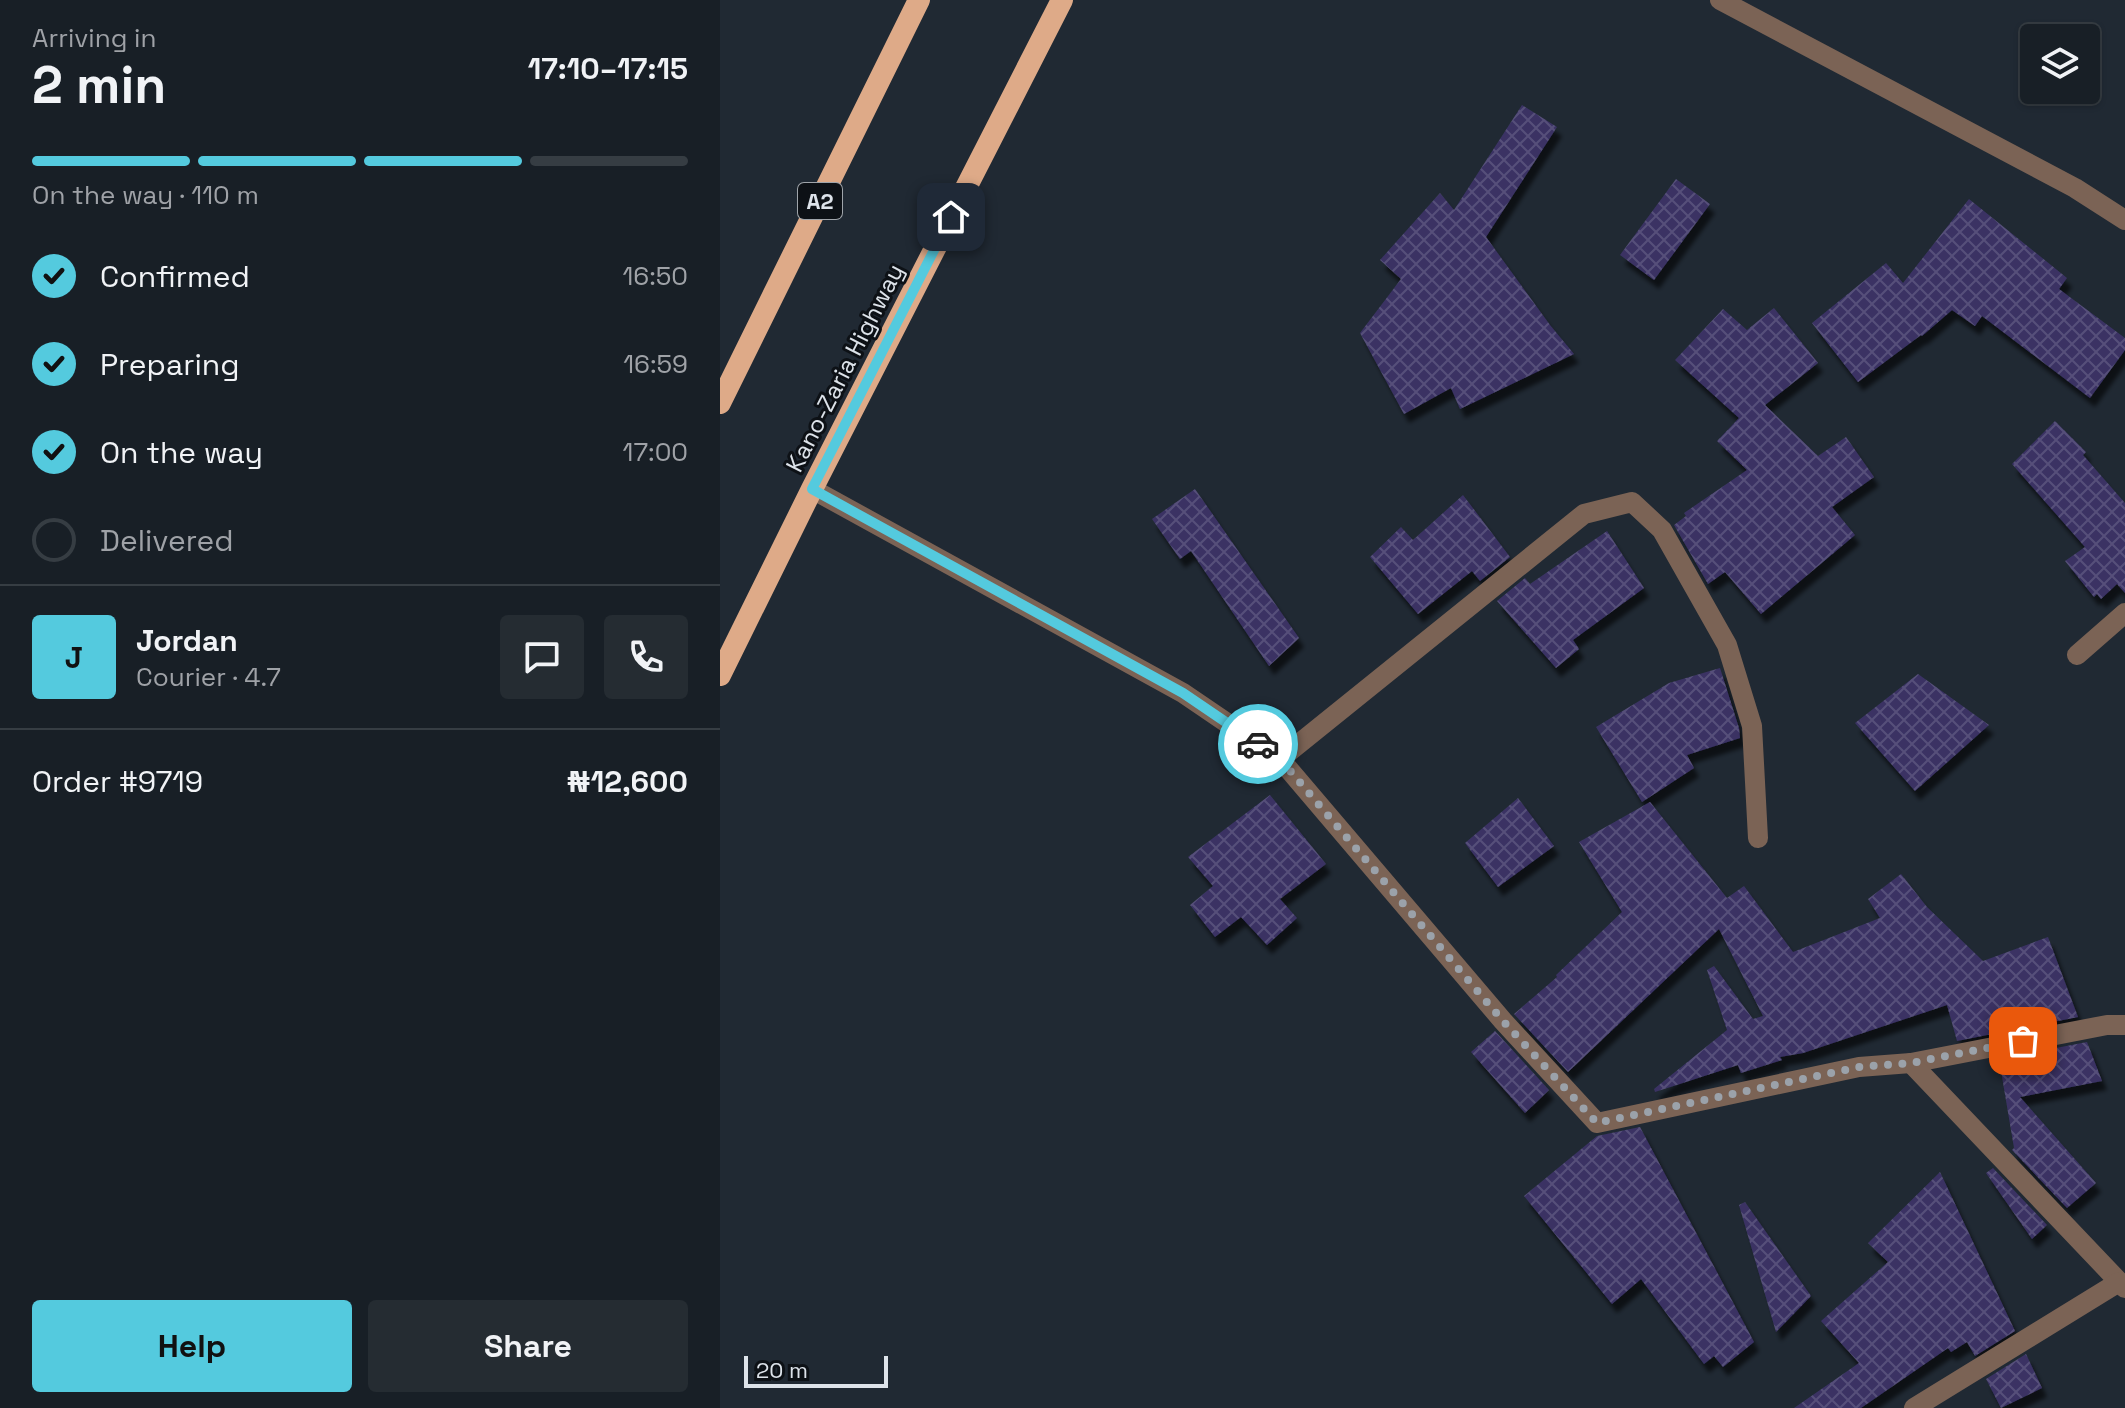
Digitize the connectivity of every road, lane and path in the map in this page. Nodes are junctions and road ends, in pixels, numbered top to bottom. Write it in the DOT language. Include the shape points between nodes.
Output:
graph roads {
  1 [pos="919,0"];
  2 [pos="1062,0"];
  3 [pos="1720,0"];
  4 [pos="2125,220"];
  5 [pos="720,403"];
  6 [pos="812,489"];
  7 [pos="2125,613"];
  8 [pos="2077,655"];
  9 [pos="720,675"];
  10 [pos="1280,759"];
  11 [pos="1758,838"];
  12 [pos="2125,1025"];
  13 [pos="1911,1063"];
  14 [pos="2122,1285"];
  15 [pos="1914,1408"];
  1 -- 5 [label="highway, A2"];
  2 -- 6 [label="highway, Kano-Zaria Highway"];
  3 -- 4 [label="street" via="2075,188"];
  6 -- 9 [label="highway, Kano-Zaria Highway"];
  6 -- 10 [label="street" via="1183,693"];
  7 -- 8 [label="street"];
  10 -- 11 [label="street" via="1584,514 1632,502 1662,530 1727,645 1752,726"];
  10 -- 13 [label="street" via="1597,1123 1859,1067"];
  12 -- 13 [label="street"];
  13 -- 14 [label="street"];
  14 -- 15 [label="street"];
}
